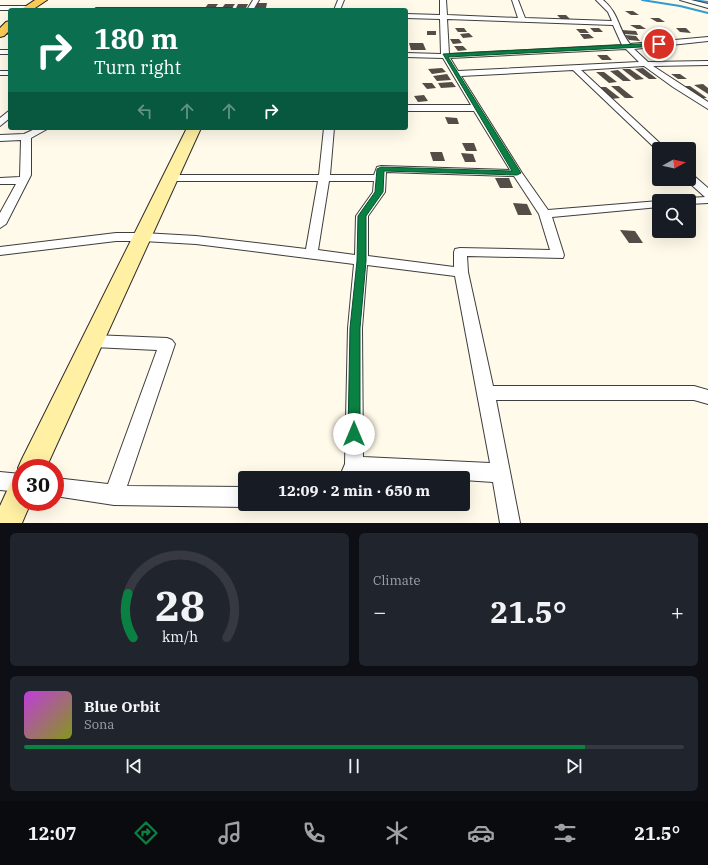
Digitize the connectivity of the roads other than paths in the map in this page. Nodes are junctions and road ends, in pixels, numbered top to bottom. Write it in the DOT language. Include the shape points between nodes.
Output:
graph roads {
  1 [pos="42,0"];
  2 [pos="443,0"];
  3 [pos="514,0"];
  4 [pos="599,0"];
  5 [pos="683,0"];
  6 [pos="704,0"];
  7 [pos="708,0"];
  8 [pos="708,6"];
  9 [pos="29,8"];
  10 [pos="92,8"];
  11 [pos="160,8"];
  12 [pos="408,16"];
  13 [pos="445,17"];
  14 [pos="522,19"];
  15 [pos="617,22"];
  16 [pos="8,26"];
  17 [pos="0,34"];
  18 [pos="708,39"];
  19 [pos="628,47"];
  20 [pos="408,55"];
  21 [pos="445,56"];
  22 [pos="708,63"];
  23 [pos="646,64"];
  24 [pos="575,68"];
  25 [pos="455,74"];
  26 [pos="708,106"];
  27 [pos="408,108"];
  28 [pos="476,108"];
  29 [pos="8,115"];
  30 [pos="0,123"];
  31 [pos="40,130"];
  32 [pos="193,130"];
  33 [pos="329,130"];
  34 [pos="26,137"];
  35 [pos="0,138"];
  36 [pos="653,142"];
  37 [pos="517,173"];
  38 [pos="171,178"];
  39 [pos="324,178"];
  40 [pos="379,178"];
  41 [pos="23,180"];
  42 [pos="0,181"];
  43 [pos="696,183"];
  44 [pos="708,194"];
  45 [pos="708,200"];
  46 [pos="696,201"];
  47 [pos="652,205"];
  48 [pos="545,214"];
  49 [pos="0,224"];
  50 [pos="143,237"];
  51 [pos="0,251"];
  52 [pos="311,254"];
  53 [pos="361,261"];
  54 [pos="461,272"];
  55 [pos="93,341"];
  56 [pos="486,394"];
  57 [pos="708,397"];
  58 [pos="36,459"];
  59 [pos="351,471"];
  60 [pos="470,473"];
  61 [pos="500,473"];
  62 [pos="0,481"];
  63 [pos="12,482"];
  64 [pos="64,489"];
  65 [pos="114,495"];
  66 [pos="238,496"];
  67 [pos="12,511"];
  68 [pos="7,523"];
  69 [pos="510,523"];
  1 -- 9 [label="main road"];
  2 -- 13 [label="street"];
  3 -- 14 [label="street"];
  4 -- 15 [label="street"];
  5 -- 8 [label="street"];
  6 -- 7 [label="street"];
  10 -- 11 [label="street"];
  12 -- 13 [label="street"];
  13 -- 14 [label="street"];
  13 -- 21 [label="street"];
  14 -- 15 [label="street"];
  15 -- 19 [label="street" via="617,31"];
  16 -- 17 [label="main road"];
  18 -- 19 [label="street"];
  19 -- 21 [label="street"];
  19 -- 23 [label="street"];
  20 -- 21 [label="street"];
  21 -- 25 [label="street"];
  22 -- 23 [label="street"];
  23 -- 24 [label="street"];
  23 -- 26 [label="street"];
  24 -- 25 [label="street"];
  24 -- 36 [label="street"];
  25 -- 28 [label="street"];
  27 -- 28 [label="street"];
  28 -- 37 [label="street"];
  29 -- 30 [label="street"];
  31 -- 34 [label="street"];
  32 -- 38 [label="street"];
  33 -- 39 [label="street"];
  34 -- 35 [label="street"];
  34 -- 41 [label="street" via="27,162"];
  37 -- 40 [label="street" via="381,169"];
  37 -- 48 [label="street"];
  38 -- 39 [label="street"];
  38 -- 50 [label="street"];
  39 -- 40 [label="street"];
  39 -- 52 [label="street"];
  40 -- 53 [label="street" via="379,192 362,216"];
  41 -- 42 [label="street"];
  41 -- 49 [label="street"];
  43 -- 44 [label="street"];
  45 -- 46 [label="street"];
  47 -- 48 [label="street"];
  48 -- 54 [label="street" via="558,255 460,252"];
  50 -- 51 [label="street" via="116,237"];
  50 -- 52 [label="street" via="196,240"];
  50 -- 55 [label="street"];
  52 -- 53 [label="street"];
  53 -- 54 [label="street"];
  53 -- 59 [label="street" via="355,328"];
  54 -- 56 [label="street"];
  55 -- 58 [label="street"];
  55 -- 65 [label="street" via="167,344"];
  56 -- 57 [label="street" via="694,392"];
  56 -- 61 [label="street"];
  60 -- 61 [label="street"];
  61 -- 69 [label="street"];
  62 -- 63 [label="street"];
  64 -- 65 [label="street"];
  65 -- 66 [label="street"];
  67 -- 68 [label="street"];
}
